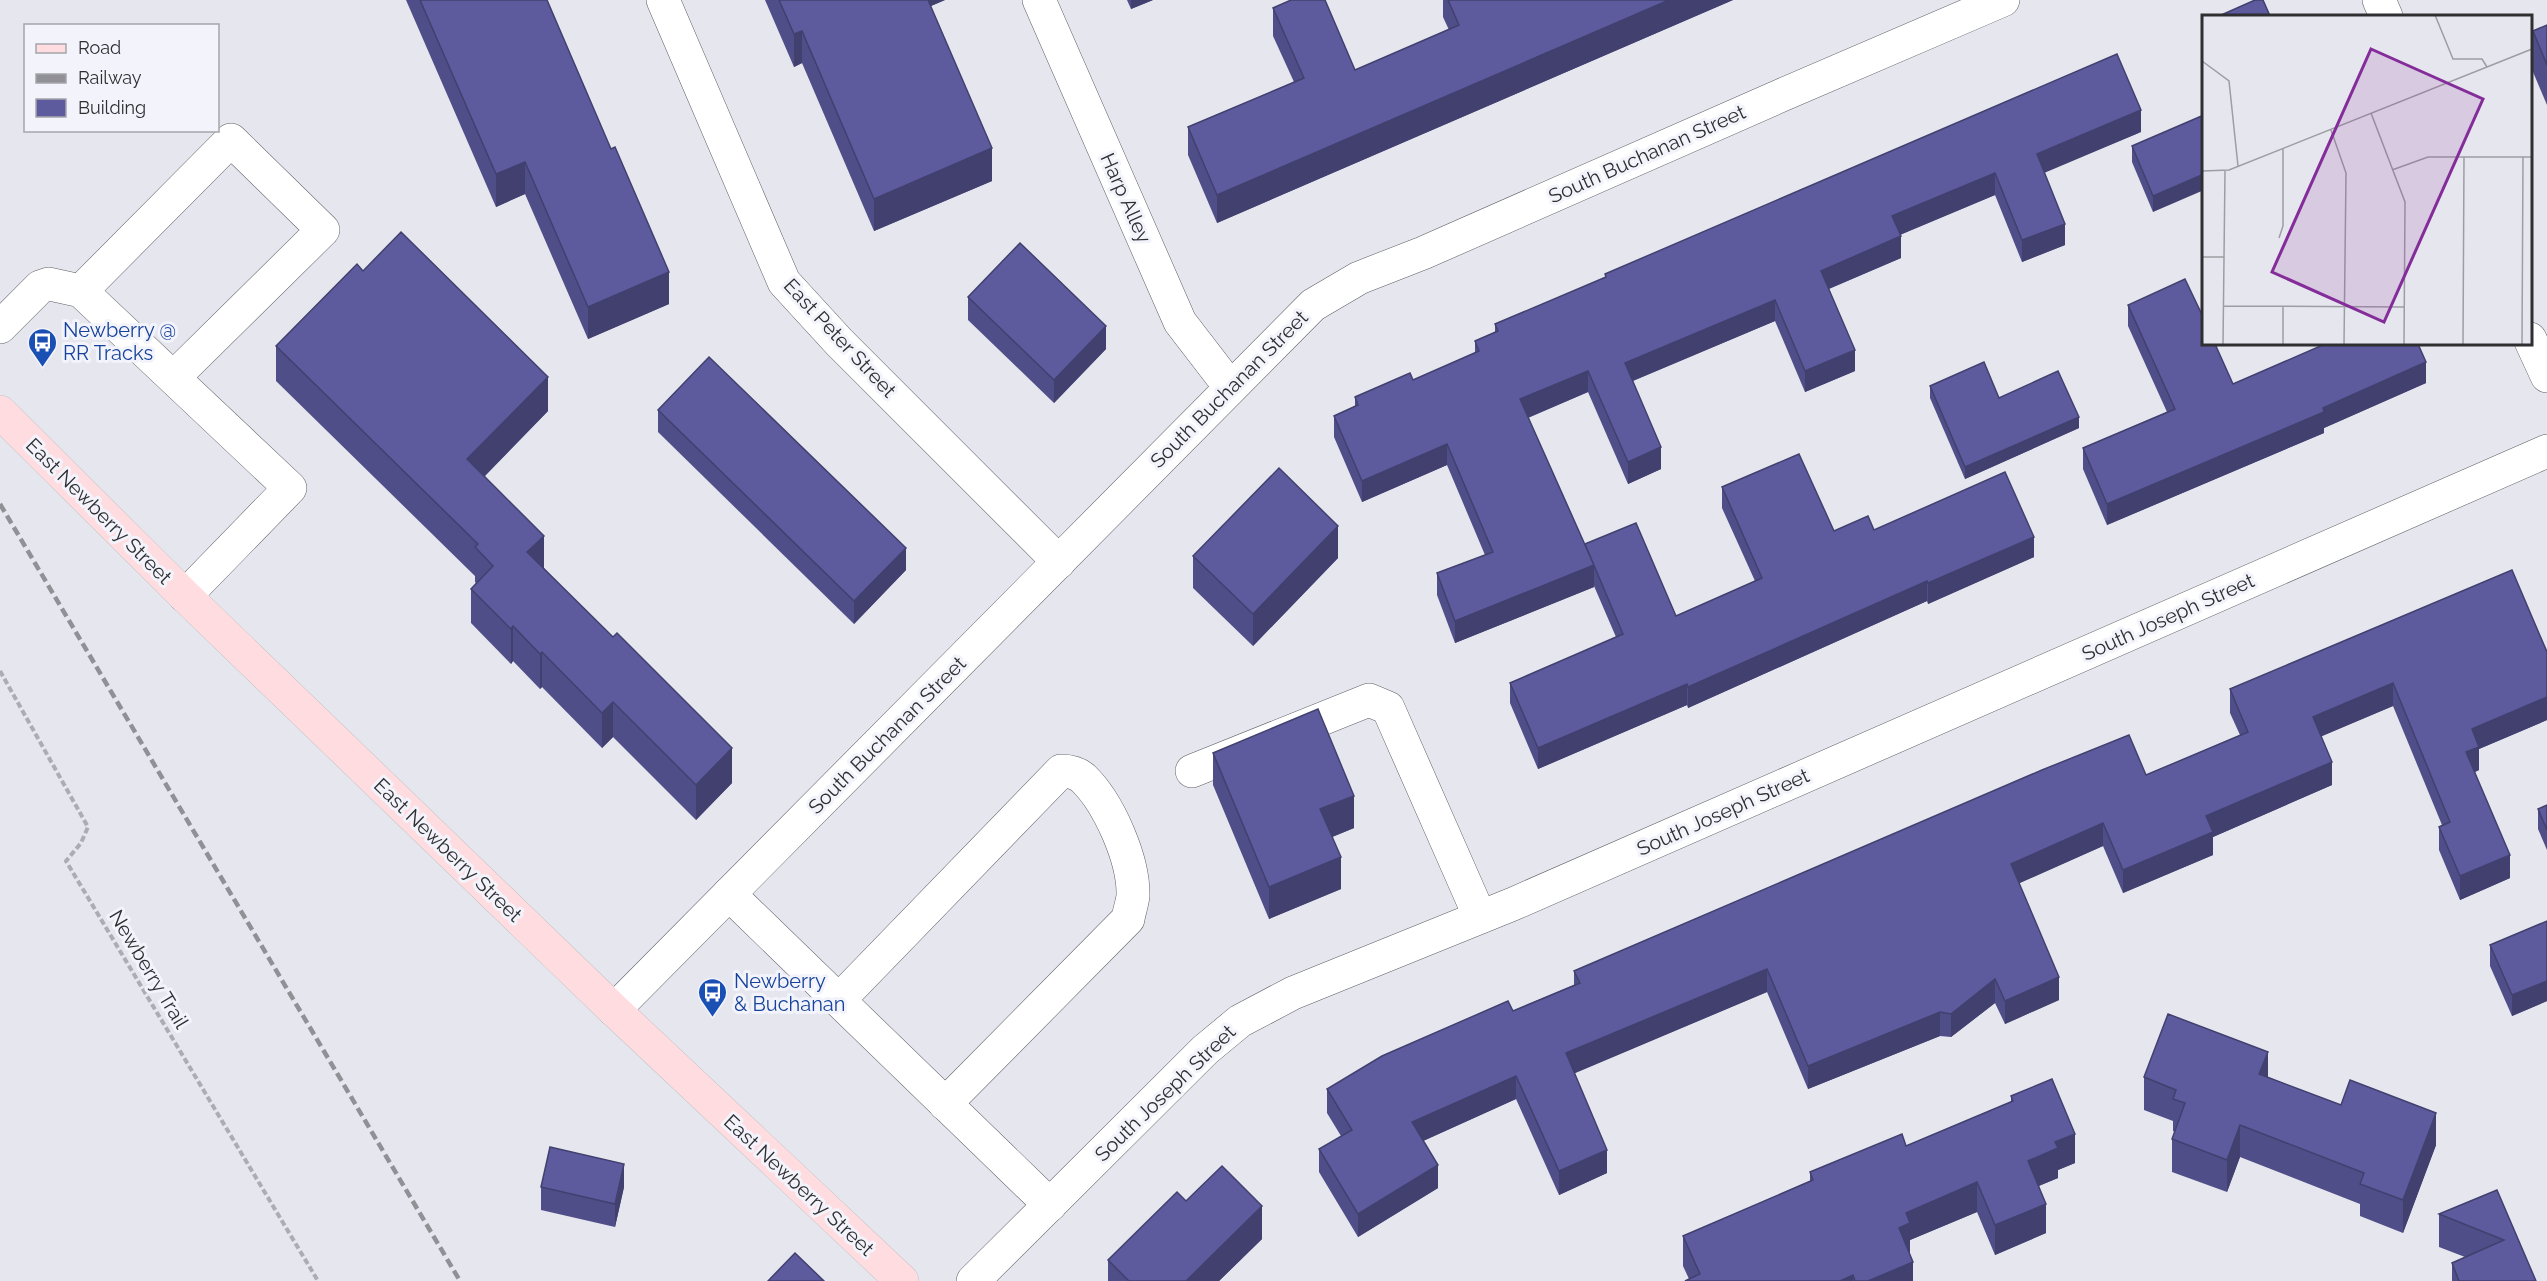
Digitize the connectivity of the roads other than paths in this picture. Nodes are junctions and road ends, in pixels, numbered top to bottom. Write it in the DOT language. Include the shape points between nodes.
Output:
graph roads {
  1 [pos="663,0"];
  2 [pos="1040,0"];
  3 [pos="2003,0"];
  4 [pos="2379,0"];
  5 [pos="2386,15"];
  6 [pos="81,291"];
  7 [pos="0,327"];
  8 [pos="2532,343"];
  9 [pos="2547,376"];
  10 [pos="174,377"];
  11 [pos="1230,387"];
  12 [pos="0,412"];
  13 [pos="2547,451"];
  14 [pos="1059,562"];
  15 [pos="185,596"];
  16 [pos="1192,771"];
  17 [pos="729,894"];
  18 [pos="1480,917"];
  19 [pos="839,1000"];
  20 [pos="614,1010"];
  21 [pos="945,1104"];
  22 [pos="1050,1205"];
  23 [pos="902,1281"];
  24 [pos="973,1281"];
  1 -- 14 [label="street, East Peter Street" via="784,282"];
  2 -- 11 [label="street, Harp Alley" via="1180,321"];
  3 -- 11 [label="street, South Buchanan Street" via="1359,278 1313,305"];
  4 -- 5 [label="street"];
  6 -- 7 [label="street" via="49,284 40,287"];
  6 -- 10 [label="street"];
  6 -- 10 [label="street" via="231,140 323,230"];
  8 -- 9 [label="street"];
  10 -- 15 [label="street" via="290,488"];
  11 -- 14 [label="street, South Buchanan Street"];
  12 -- 15 [label="main road, East Newberry Street"];
  13 -- 18 [label="street, South Joseph Street"];
  14 -- 17 [label="street, South Buchanan Street"];
  15 -- 20 [label="main road, East Newberry Street"];
  16 -- 18 [label="street" via="1369,700 1388,708"];
  17 -- 19 [label="street"];
  17 -- 20 [label="street, South Buchanan Street"];
  18 -- 22 [label="street, South Joseph Street" via="1293,993 1240,1021 1205,1050"];
  19 -- 21 [label="street"];
  19 -- 21 [label="street" via="1061,771 1082,777 1121,839 1133,896 1128,919"];
  20 -- 23 [label="main road, East Newberry Street"];
  21 -- 22 [label="street"];
  22 -- 24 [label="street, South Joseph Street"];
}
